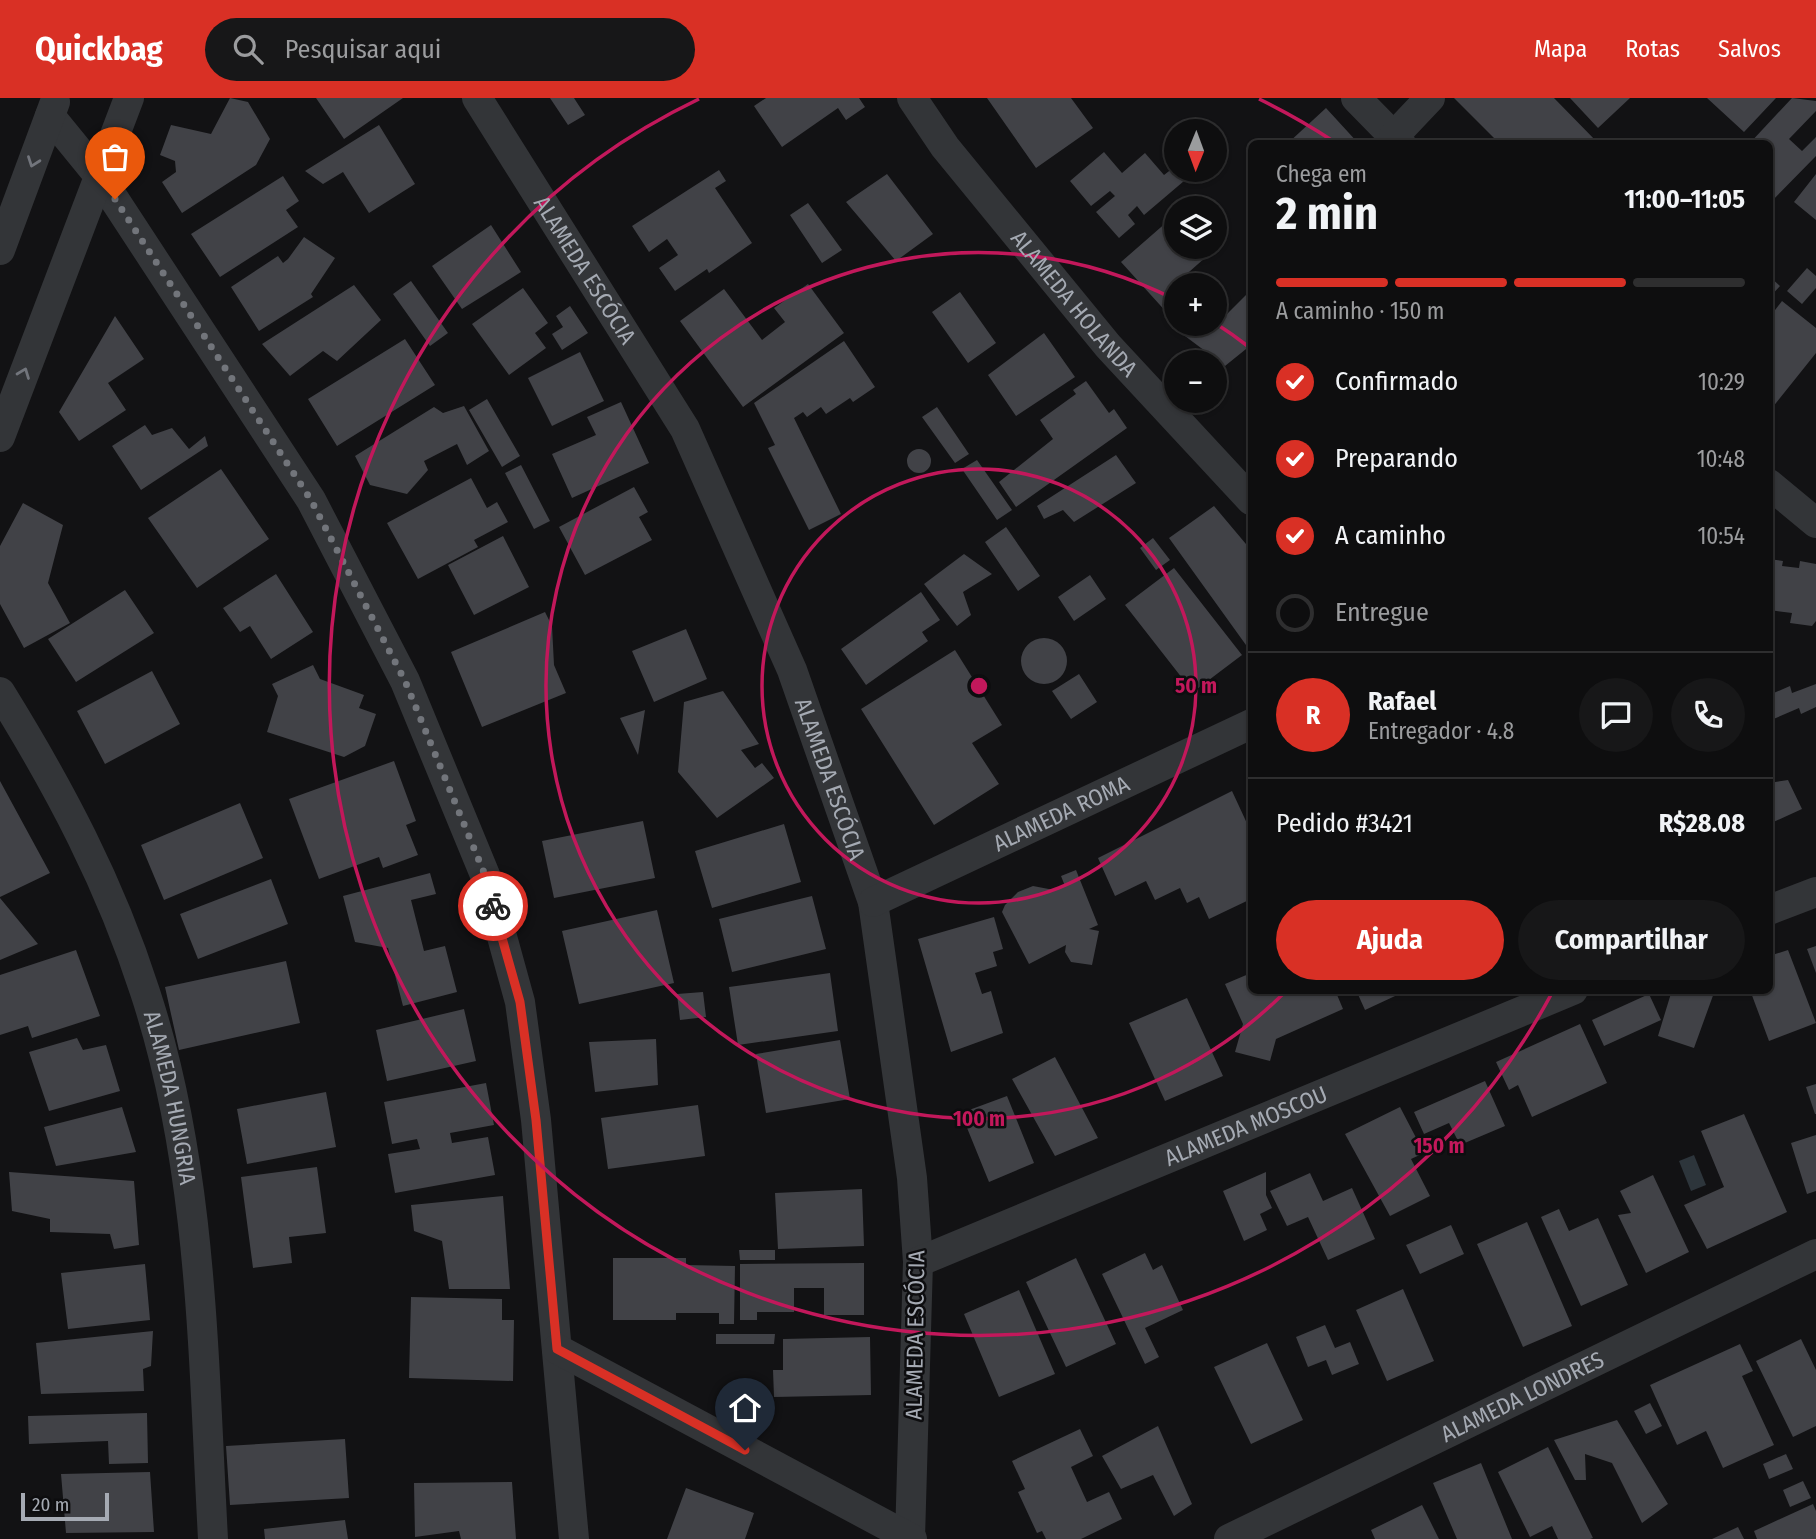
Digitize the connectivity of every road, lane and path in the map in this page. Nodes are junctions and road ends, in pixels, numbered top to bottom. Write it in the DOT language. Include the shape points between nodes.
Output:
graph roads {
  1 [pos="129,98"];
  2 [pos="477,98"];
  3 [pos="912,98"];
  4 [pos="1356,98"];
  5 [pos="1430,98"];
  6 [pos="53,107"];
  7 [pos="1398,140"];
  8 [pos="100,176"];
  9 [pos="0,250"];
  10 [pos="0,437"];
  11 [pos="1773,491"];
  12 [pos="1248,497"];
  13 [pos="1816,523"];
  14 [pos="0,692"];
  15 [pos="1248,725"];
  16 [pos="1816,892"];
  17 [pos="873,902"];
  18 [pos="1773,908"];
  19 [pos="1563,994"];
  20 [pos="1816,1254"];
  21 [pos="918,1262"];
  22 [pos="557,1349"];
  23 [pos="911,1538"];
  24 [pos="212,1539"];
  25 [pos="574,1539"];
  26 [pos="1229,1539"];
  1 -- 8 [label="street"];
  2 -- 17 [label="street, ALAMEDA ESCÓCIA" via="685,429 792,670"];
  3 -- 12 [label="street, ALAMEDA HOLANDA" via="946,147 1108,346"];
  4 -- 7 [label="street"];
  5 -- 7 [label="street"];
  6 -- 8 [label="street"];
  6 -- 9 [label="street, one-way"];
  10 -- 8 [label="street, one-way"];
  8 -- 22 [label="street" via="311,500 405,681 485,875 520,1002"];
  11 -- 13 [label="street"];
  14 -- 24 [label="street, ALAMEDA HUNGRIA" via="57,785 106,886 146,994 178,1124 197,1258"];
  15 -- 17 [label="street, ALAMEDA ROMA"];
  16 -- 18 [label="street"];
  17 -- 21 [label="street, ALAMEDA ESCÓCIA" via="912,1178"];
  19 -- 21 [label="street, ALAMEDA MOSCOU"];
  20 -- 26 [label="street, ALAMEDA LONDRES"];
  21 -- 23 [label="street, ALAMEDA ESCÓCIA"];
  22 -- 23 [label="street"];
  22 -- 25 [label="street"];
}
